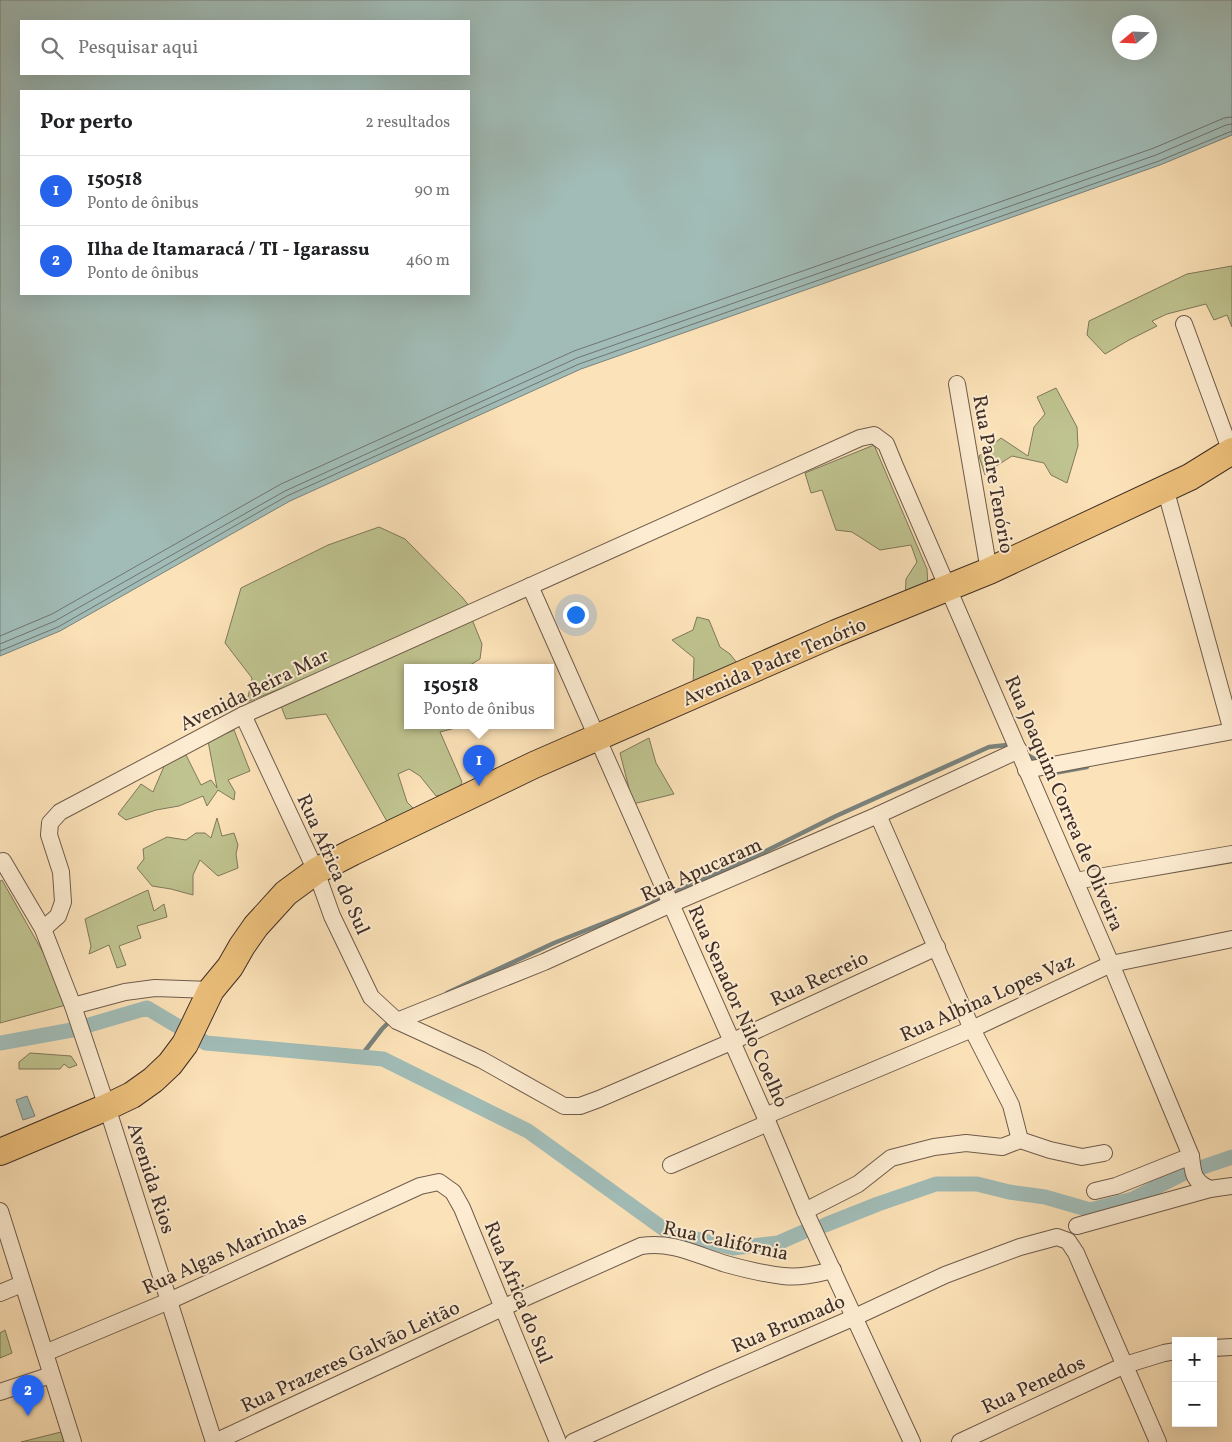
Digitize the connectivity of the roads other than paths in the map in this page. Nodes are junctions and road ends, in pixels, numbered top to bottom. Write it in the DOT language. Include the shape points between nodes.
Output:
graph roads {
  1 [pos="1184,324"];
  2 [pos="957,384"];
  3 [pos="874,435"];
  4 [pos="1232,451"];
  5 [pos="1165,488"];
  6 [pos="989,571"];
  7 [pos="530,586"];
  8 [pos="948,588"];
  9 [pos="243,715"];
  10 [pos="1232,731"];
  11 [pos="598,738"];
  12 [pos="1019,750"];
  13 [pos="1026,770"];
  14 [pos="878,815"];
  15 [pos="1232,854"];
  16 [pos="2,861"];
  17 [pos="316,871"];
  18 [pos="1076,881"];
  19 [pos="671,904"];
  20 [pos="43,929"];
  21 [pos="1232,939"];
  22 [pos="937,947"];
  23 [pos="1112,964"];
  24 [pos="206,1001"];
  25 [pos="75,1011"];
  26 [pos="397,1021"];
  27 [pos="972,1028"];
  28 [pos="732,1042"];
  29 [pos="580,1106"];
  30 [pos="107,1107"];
  31 [pos="767,1120"];
  32 [pos="1020,1140"];
  33 [pos="0,1152"];
  34 [pos="1104,1153"];
  35 [pos="1191,1156"];
  36 [pos="671,1165"];
  37 [pos="420,1186"];
  38 [pos="1232,1186"];
  39 [pos="1210,1189"];
  40 [pos="1095,1191"];
  41 [pos="0,1211"];
  42 [pos="806,1211"];
  43 [pos="1077,1226"];
  44 [pos="833,1270"];
  45 [pos="22,1284"];
  46 [pos="0,1292"];
  47 [pos="169,1301"];
  48 [pos="502,1308"];
  49 [pos="855,1317"];
  50 [pos="1217,1348"];
  51 [pos="1232,1348"];
  52 [pos="1172,1352"];
  53 [pos="44,1353"];
  54 [pos="1125,1365"];
  55 [pos="51,1375"];
  56 [pos="0,1392"];
  57 [pos="73,1442"];
  58 [pos="215,1442"];
  59 [pos="558,1442"];
  60 [pos="573,1442"];
  61 [pos="912,1442"];
  62 [pos="960,1442"];
  63 [pos="1158,1442"];
  1 -- 4 [label="street"];
  2 -- 6 [label="street, Rua Padre Tenório"];
  3 -- 7 [label="street, Avenida Beira Mar" via="860,438"];
  3 -- 8 [label="street, Rua Joaquim Correa de Oliveira" via="886,444"];
  4 -- 5 [label="main road, Avenida Padre Tenório"];
  5 -- 6 [label="main road, Avenida Padre Tenório"];
  5 -- 10 [label="street"];
  6 -- 8 [label="main road, Avenida Padre Tenório"];
  7 -- 9 [label="street, Avenida Beira Mar"];
  7 -- 11 [label="street, Rua Senador Nilo Coelho"];
  8 -- 11 [label="main road, Avenida Padre Tenório" via="836,633"];
  8 -- 12 [label="street, Rua Joaquim Correa de Oliveira"];
  9 -- 17 [label="street, Rua Africa do Sul"];
  9 -- 20 [label="street, Avenida Beira Mar" via="60,812 50,823 50,835 61,872 63,902 58,916"];
  10 -- 13 [label="street"];
  11 -- 17 [label="main road, Avenida Padre Tenório" via="534,765"];
  11 -- 19 [label="street, Rua Senador Nilo Coelho"];
  12 -- 13 [label="street, Rua Joaquim Correa de Oliveira"];
  12 -- 14 [label="street, Rua Apucaram"];
  13 -- 18 [label="street, Rua Joaquim Correa de Oliveira"];
  14 -- 19 [label="street, Rua Apucaram"];
  14 -- 22 [label="street"];
  15 -- 18 [label="street"];
  16 -- 20 [label="street, Avenida Rios"];
  17 -- 24 [label="main road, Avenida Padre Tenório" via="271,908"];
  17 -- 26 [label="street, Rua Africa do Sul" via="332,916 371,997"];
  18 -- 23 [label="street, Rua Joaquim Correa de Oliveira"];
  19 -- 26 [label="street, Rua Apucaram" via="544,962"];
  19 -- 28 [label="street, Rua Senador Nilo Coelho"];
  20 -- 25 [label="street, Avenida Rios"];
  21 -- 23 [label="street, Rua Albina Lopes Vaz"];
  22 -- 27 [label="street"];
  22 -- 28 [label="street, Rua Recreio"];
  23 -- 27 [label="street, Rua Albina Lopes Vaz"];
  23 -- 35 [label="street, Rua Joaquim Correa de Oliveira"];
  24 -- 25 [label="street" via="155,988 125,992"];
  24 -- 30 [label="main road, Avenida Padre Tenório" via="174,1060 132,1095"];
  25 -- 30 [label="street, Avenida Rios"];
  26 -- 29 [label="street, Rua Africa do Sul" via="482,1060 564,1106"];
  27 -- 31 [label="street, Rua Albina Lopes Vaz"];
  27 -- 32 [label="street" via="1011,1105"];
  28 -- 29 [label="street, Rua Recreio"];
  28 -- 31 [label="street, Rua Senador Nilo Coelho"];
  30 -- 33 [label="main road, Avenida Padre Tenório"];
  30 -- 47 [label="street, Avenida Rios"];
  31 -- 36 [label="street, Rua Albina Lopes Vaz"];
  31 -- 42 [label="street, Rua Senador Nilo Coelho"];
  32 -- 34 [label="street" via="1082,1157"];
  32 -- 42 [label="street" via="1002,1147 934,1146 891,1158 858,1184"];
  35 -- 39 [label="street, Rua Joaquim Correa de Oliveira" via="1195,1178"];
  35 -- 40 [label="street"];
  37 -- 47 [label="street, Rua Algas Marinhas"];
  37 -- 48 [label="street, Rua Africa do Sul" via="439,1182 453,1192"];
  38 -- 39 [label="street"];
  39 -- 43 [label="street"];
  41 -- 45 [label="street"];
  42 -- 44 [label="street, Rua Senador Nilo Coelho"];
  44 -- 48 [label="street, Rua Califórnia" via="808,1276 783,1276 655,1244 641,1246"];
  44 -- 49 [label="street, Rua Senador Nilo Coelho"];
  45 -- 46 [label="street"];
  45 -- 53 [label="street"];
  47 -- 53 [label="street, Rua Algas Marinhas"];
  47 -- 58 [label="street, Avenida Rios"];
  48 -- 58 [label="street, Rua Prazeres Galvão Leitão"];
  48 -- 59 [label="street, Rua Africa do Sul"];
  49 -- 54 [label="street, Rua Brumado" via="945,1275 1057,1237 1068,1241 1076,1253"];
  49 -- 60 [label="street, Rua Brumado"];
  49 -- 61 [label="street, Rua Senador Nilo Coelho"];
  50 -- 51 [label="street"];
  52 -- 54 [label="street, Rua Penedos"];
  53 -- 55 [label="street"];
  54 -- 62 [label="street, Rua Penedos"];
  54 -- 63 [label="street, Rua Brumado"];
  55 -- 56 [label="street"];
  55 -- 57 [label="street"];
}
